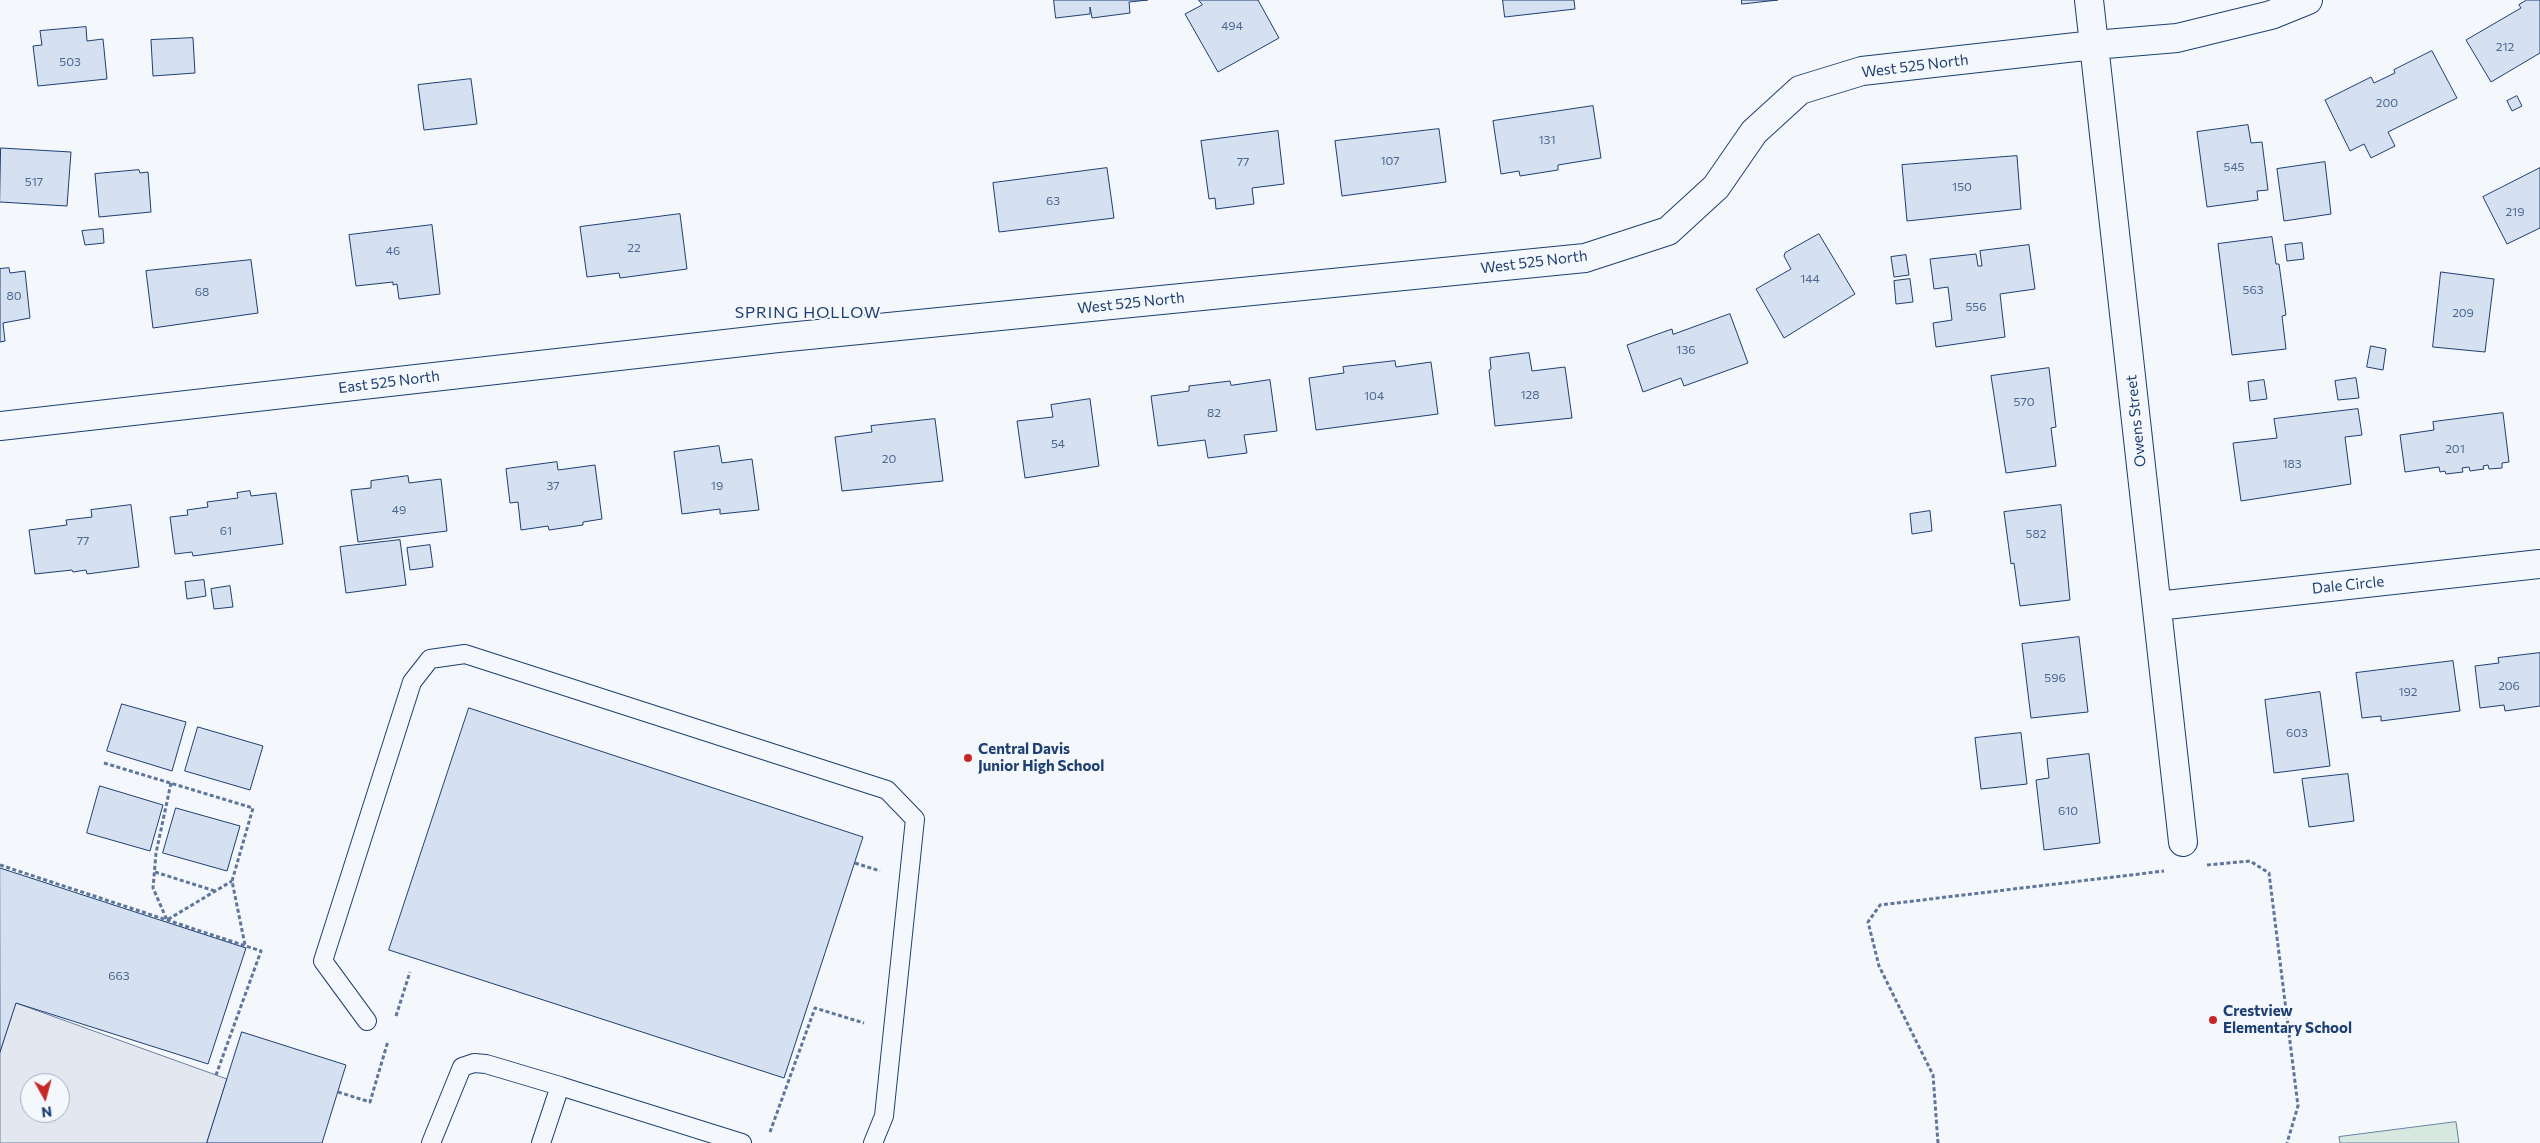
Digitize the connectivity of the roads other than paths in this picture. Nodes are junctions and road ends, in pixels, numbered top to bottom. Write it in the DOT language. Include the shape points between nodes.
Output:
graph roads {
  1 [pos="2089,0"];
  2 [pos="2308,0"];
  3 [pos="2094,45"];
  4 [pos="778,338"];
  5 [pos="0,426"];
  6 [pos="2540,564"];
  7 [pos="2157,606"];
  8 [pos="2183,842"];
  9 [pos="367,1021"];
  10 [pos="560,1086"];
  11 [pos="432,1143"];
  12 [pos="541,1143"];
  13 [pos="742,1143"];
  14 [pos="872,1143"];
  1 -- 3 [label="street, Owens Street"];
  2 -- 3 [label="street, West 525 North" via="2272,15 2177,38"];
  3 -- 4 [label="street, West 525 North" via="1862,71 1800,90 1754,132 1716,187 1668,231 1585,258"];
  3 -- 7 [label="street, Owens Street"];
  4 -- 5 [label="street, East 525 North"];
  6 -- 7 [label="street, Dale Circle"];
  7 -- 8 [label="street, Owens Street"];
  9 -- 14 [label="lane" via="323,961 412,682 430,659 465,654 887,790 915,819 884,1116"];
  10 -- 11 [label="lane" via="486,1064 462,1067"];
  10 -- 12 [label="lane"];
  10 -- 13 [label="lane"];
}
